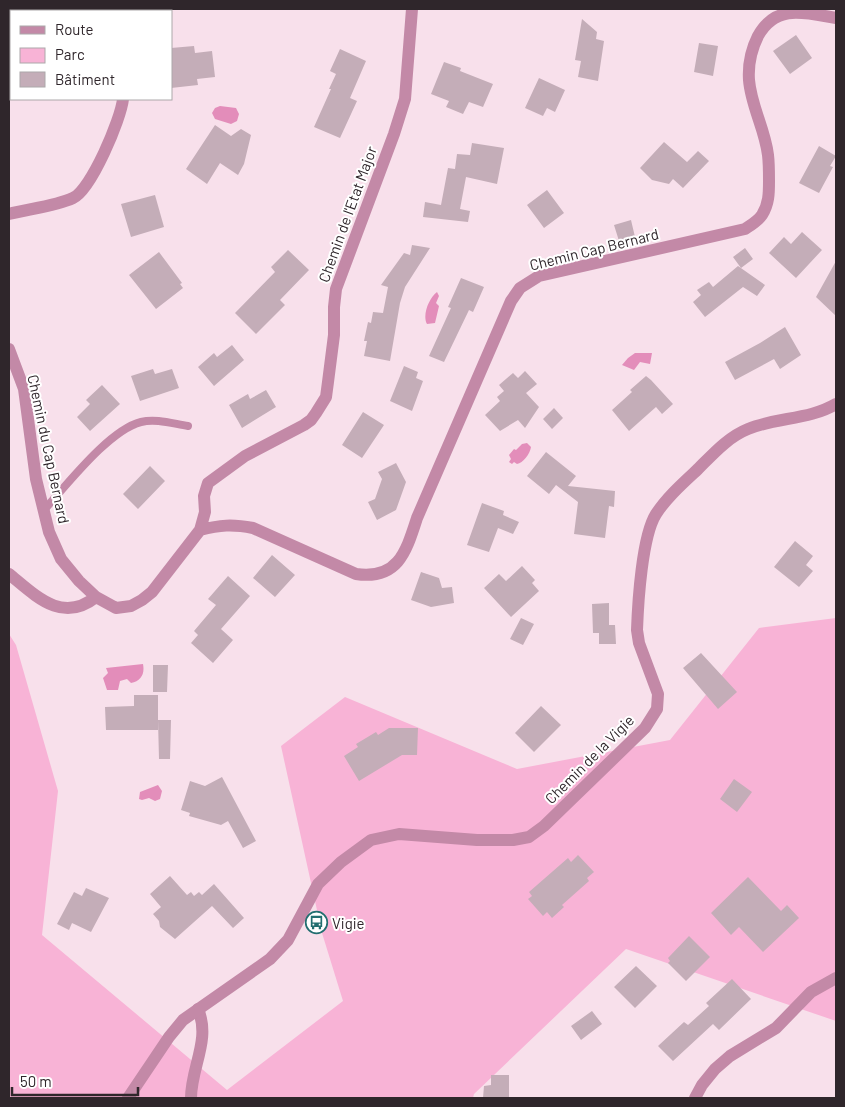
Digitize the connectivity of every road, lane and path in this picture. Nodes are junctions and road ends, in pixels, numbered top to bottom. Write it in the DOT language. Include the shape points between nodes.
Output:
graph roads {
  1 [pos="412,9"];
  2 [pos="836,18"];
  3 [pos="123,100"];
  4 [pos="9,214"];
  5 [pos="9,349"];
  6 [pos="836,404"];
  7 [pos="188,426"];
  8 [pos="44,510"];
  9 [pos="200,530"];
  10 [pos="9,574"];
  11 [pos="152,592"];
  12 [pos="96,597"];
  13 [pos="836,978"];
  14 [pos="198,1008"];
  15 [pos="128,1098"];
  16 [pos="191,1098"];
  17 [pos="695,1098"];
  1 -- 9 [label="street, Chemin de l'Etat Major" via="405,99 336,289 326,397 311,420 245,456 208,483"];
  2 -- 9 [label="street, Chemin Cap Bernard" via="788,12 769,22 750,54 750,91 768,154 769,196 762,216 754,223 744,229 539,276 520,288 511,301 398,562 379,574 368,576 356,574 252,528 236,524"];
  3 -- 4 [label="street" via="114,131 80,194"];
  5 -- 8 [label="street, Chemin du Cap Bernard" via="24,390 36,479"];
  6 -- 14 [label="street, Chemin de la Vigie" via="812,414 756,426 733,437 697,469 655,514 646,537 637,630 658,694 657,708 646,728 578,794 529,837 477,840 398,834 372,840 341,862 318,884 288,940 270,958"];
  7 -- 8 [label="lane" via="152,421 128,428 90,459"];
  8 -- 12 [label="street, Chemin du Cap Bernard" via="61,559"];
  9 -- 11 [label="street, Chemin de l'Etat Major"];
  10 -- 12 [label="street" via="53,605 71,609 86,605"];
  11 -- 12 [label="street, Chemin du Cap Bernard" via="131,606 116,608"];
  13 -- 17 [label="street" via="811,992 776,1028 730,1056 715,1069"];
  14 -- 15 [label="street, Chemin de la Vigie" via="169,1037"];
  14 -- 16 [label="street" via="204,1034"];
}
